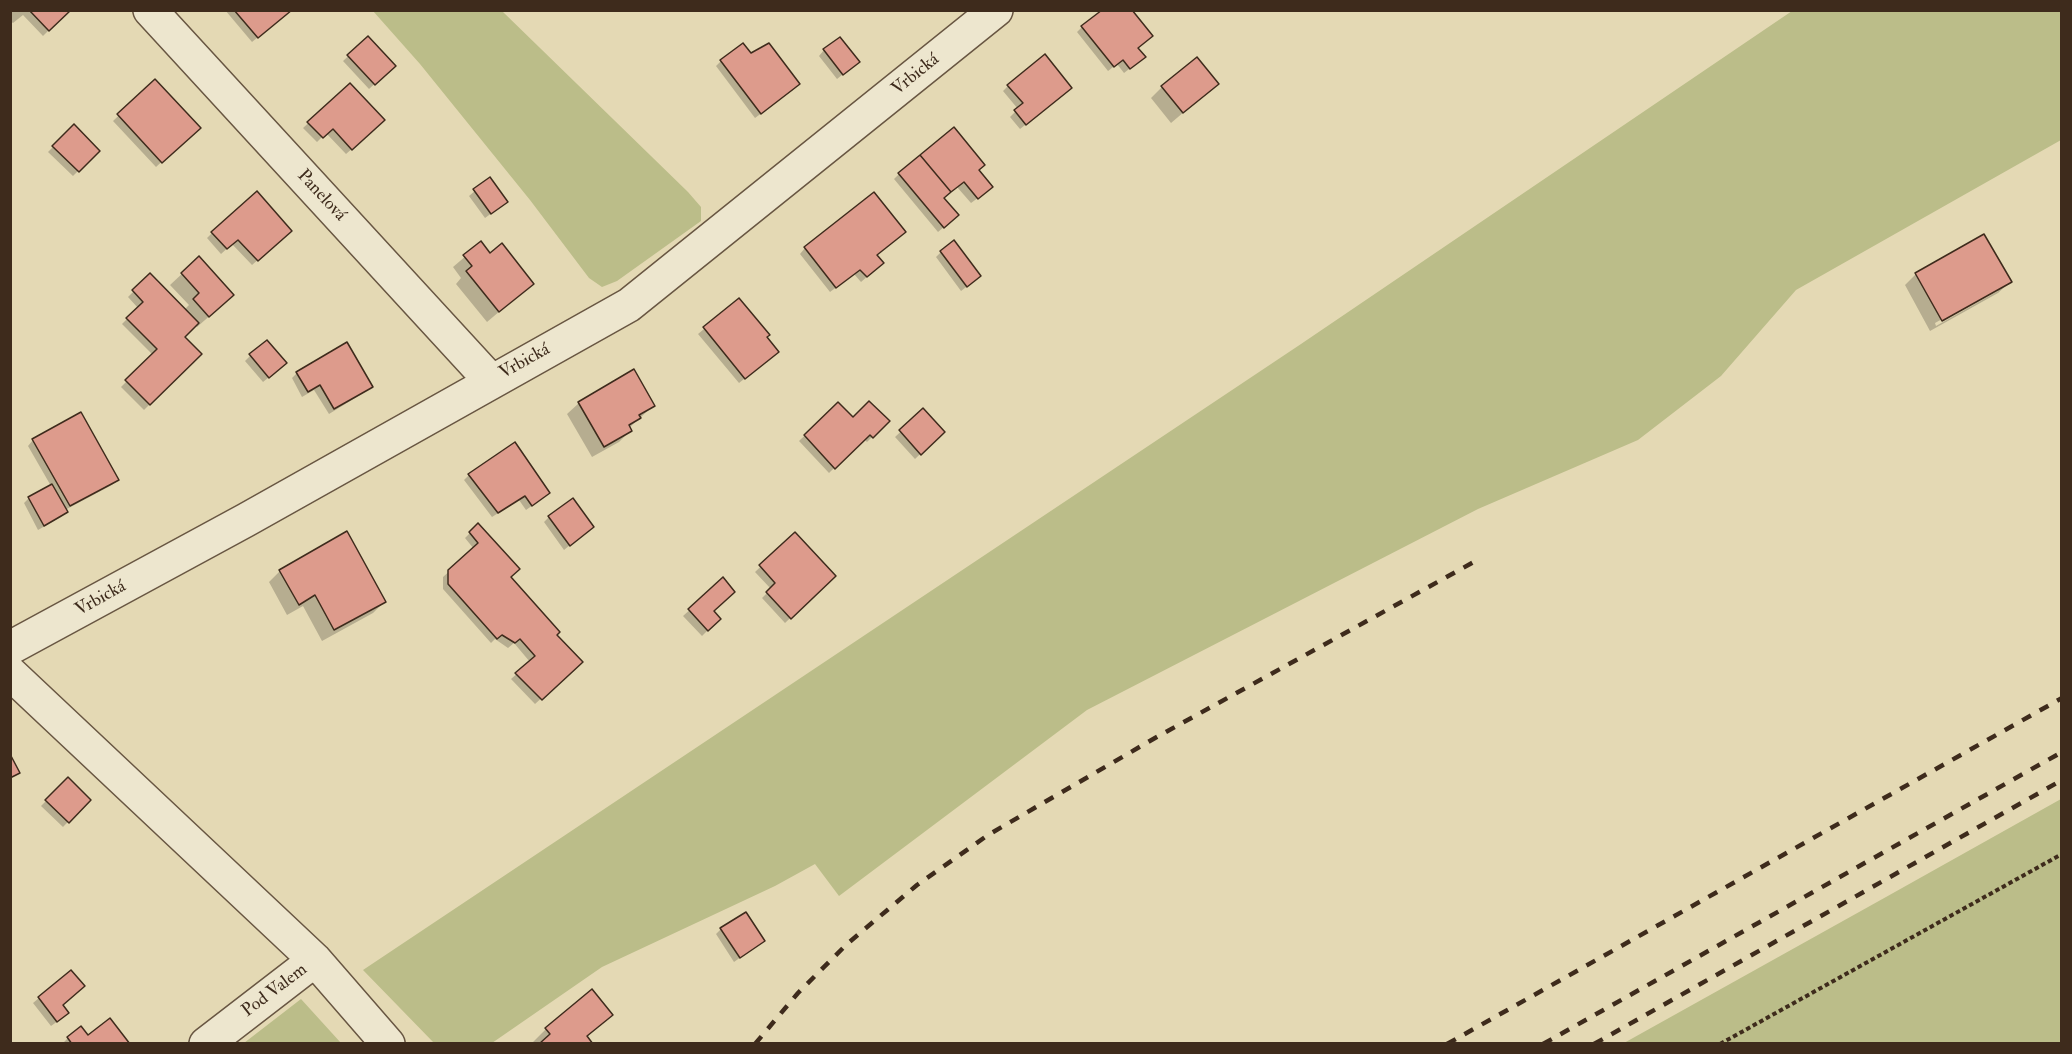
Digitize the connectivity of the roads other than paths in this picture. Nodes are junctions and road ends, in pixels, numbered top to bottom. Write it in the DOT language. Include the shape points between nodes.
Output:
graph roads {
  1 [pos="150,10"];
  2 [pos="996,10"];
  3 [pos="492,381"];
  4 [pos="10,648"];
  5 [pos="10,673"];
  6 [pos="315,960"];
  7 [pos="207,1044"];
  8 [pos="388,1044"];
  1 -- 3 [label="street, Panelová"];
  2 -- 3 [label="street, Vrbická" via="629,304"];
  3 -- 4 [label="street, Vrbická"];
  5 -- 6 [label="street"];
  6 -- 7 [label="street, Pod Valem"];
  6 -- 8 [label="street"];
}
